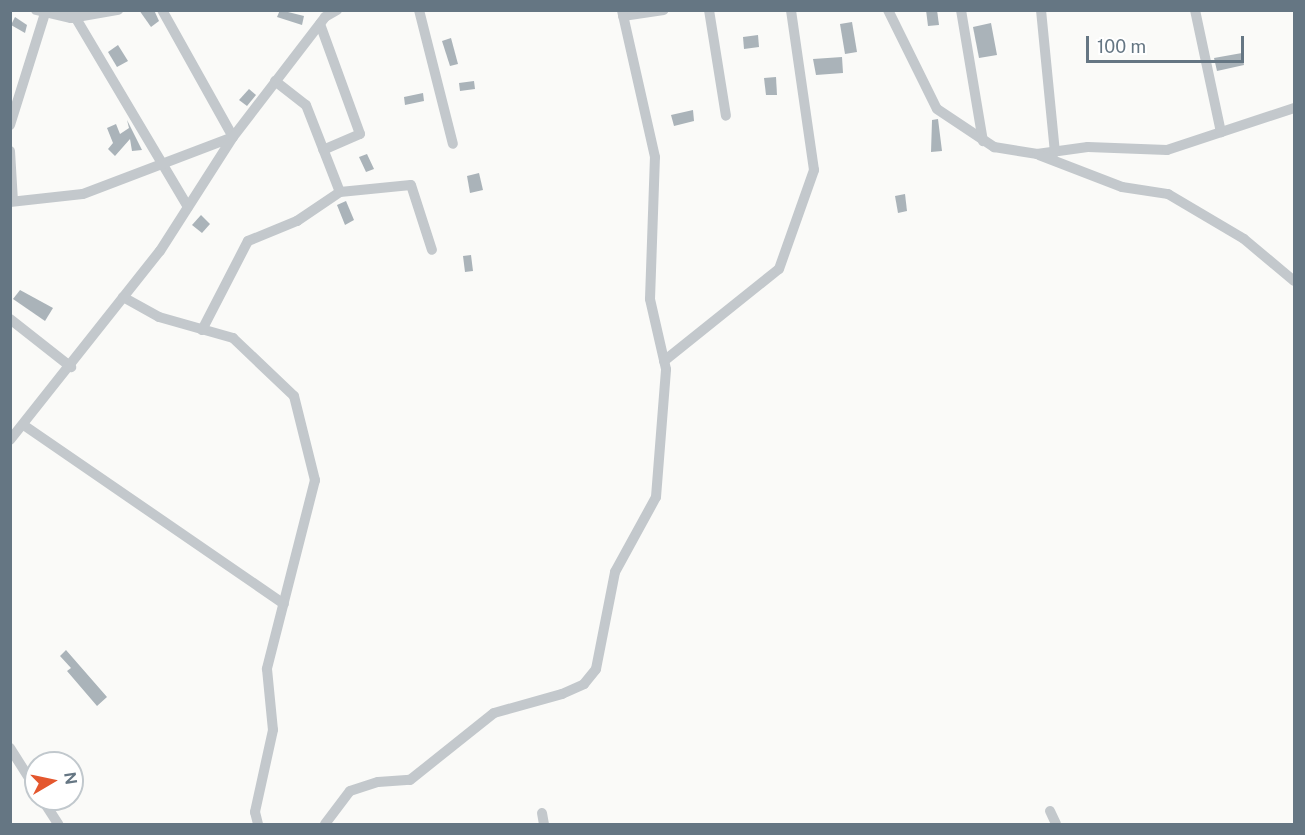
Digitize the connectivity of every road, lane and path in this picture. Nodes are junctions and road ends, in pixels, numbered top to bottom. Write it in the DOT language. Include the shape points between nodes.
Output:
graph roads {
  1 [pos="118,10"];
  2 [pos="162,10"];
  3 [pos="337,10"];
  4 [pos="419,10"];
  5 [pos="664,10"];
  6 [pos="709,10"];
  7 [pos="791,10"];
  8 [pos="888,10"];
  9 [pos="962,10"];
  10 [pos="1041,10"];
  11 [pos="1195,10"];
  12 [pos="42,12"];
  13 [pos="623,13"];
  14 [pos="74,14"];
  15 [pos="322,17"];
  16 [pos="16,78"];
  17 [pos="275,81"];
  18 [pos="1294,108"];
  19 [pos="726,116"];
  20 [pos="10,125"];
  21 [pos="1221,132"];
  22 [pos="232,136"];
  23 [pos="983,141"];
  24 [pos="453,144"];
  25 [pos="323,150"];
  26 [pos="10,151"];
  27 [pos="1055,152"];
  28 [pos="1036,154"];
  29 [pos="162,164"];
  30 [pos="340,192"];
  31 [pos="12,201"];
  32 [pos="188,207"];
  33 [pos="432,249"];
  34 [pos="1294,281"];
  35 [pos="123,297"];
  36 [pos="10,319"];
  37 [pos="202,330"];
  38 [pos="664,361"];
  39 [pos="71,367"];
  40 [pos="16,431"];
  41 [pos="284,604"];
  42 [pos="10,748"];
  43 [pos="24,770"];
  44 [pos="49,811"];
  45 [pos="1050,811"];
  46 [pos="542,813"];
  47 [pos="58,825"];
  48 [pos="258,825"];
  49 [pos="325,825"];
  50 [pos="544,825"];
  51 [pos="1056,825"];
  1 -- 14 [label="street"];
  2 -- 22 [label="street"];
  3 -- 15 [label="street"];
  4 -- 24 [label="street"];
  5 -- 13 [label="street"];
  6 -- 19 [label="street"];
  7 -- 38 [label="street" via="814,170 779,269"];
  8 -- 23 [label="street" via="937,109"];
  9 -- 23 [label="street"];
  10 -- 27 [label="street"];
  11 -- 21 [label="street"];
  12 -- 14 [label="street"];
  12 -- 16 [label="street"];
  13 -- 38 [label="street" via="655,157 650,299"];
  14 -- 29 [label="street"];
  15 -- 17 [label="street"];
  15 -- 25 [label="street" via="360,134"];
  16 -- 20 [label="street"];
  17 -- 22 [label="street"];
  17 -- 25 [label="street" via="306,105"];
  18 -- 21 [label="street"];
  21 -- 27 [label="street" via="1167,150"];
  22 -- 29 [label="street"];
  22 -- 32 [label="street"];
  23 -- 28 [label="street"];
  25 -- 30 [label="street"];
  26 -- 31 [label="street"];
  27 -- 28 [label="street"];
  28 -- 34 [label="street" via="1122,187 1168,194 1244,238"];
  29 -- 31 [label="street" via="83,194"];
  29 -- 32 [label="street"];
  30 -- 33 [label="street" via="411,185"];
  30 -- 37 [label="street" via="297,221 248,241"];
  32 -- 35 [label="street"];
  35 -- 37 [label="street" via="159,317"];
  35 -- 39 [label="street"];
  36 -- 39 [label="street"];
  37 -- 41 [label="street" via="234,338 294,396 315,480"];
  38 -- 49 [label="street" via="656,497 615,572 596,669 584,684 562,694 494,713 410,780 378,782 350,791"];
  39 -- 40 [label="street"];
  40 -- 41 [label="street"];
  41 -- 48 [label="street" via="267,669 273,730 255,812"];
  42 -- 43 [label="street"];
  44 -- 47 [label="street"];
  45 -- 51 [label="street"];
  46 -- 50 [label="street"];
}
